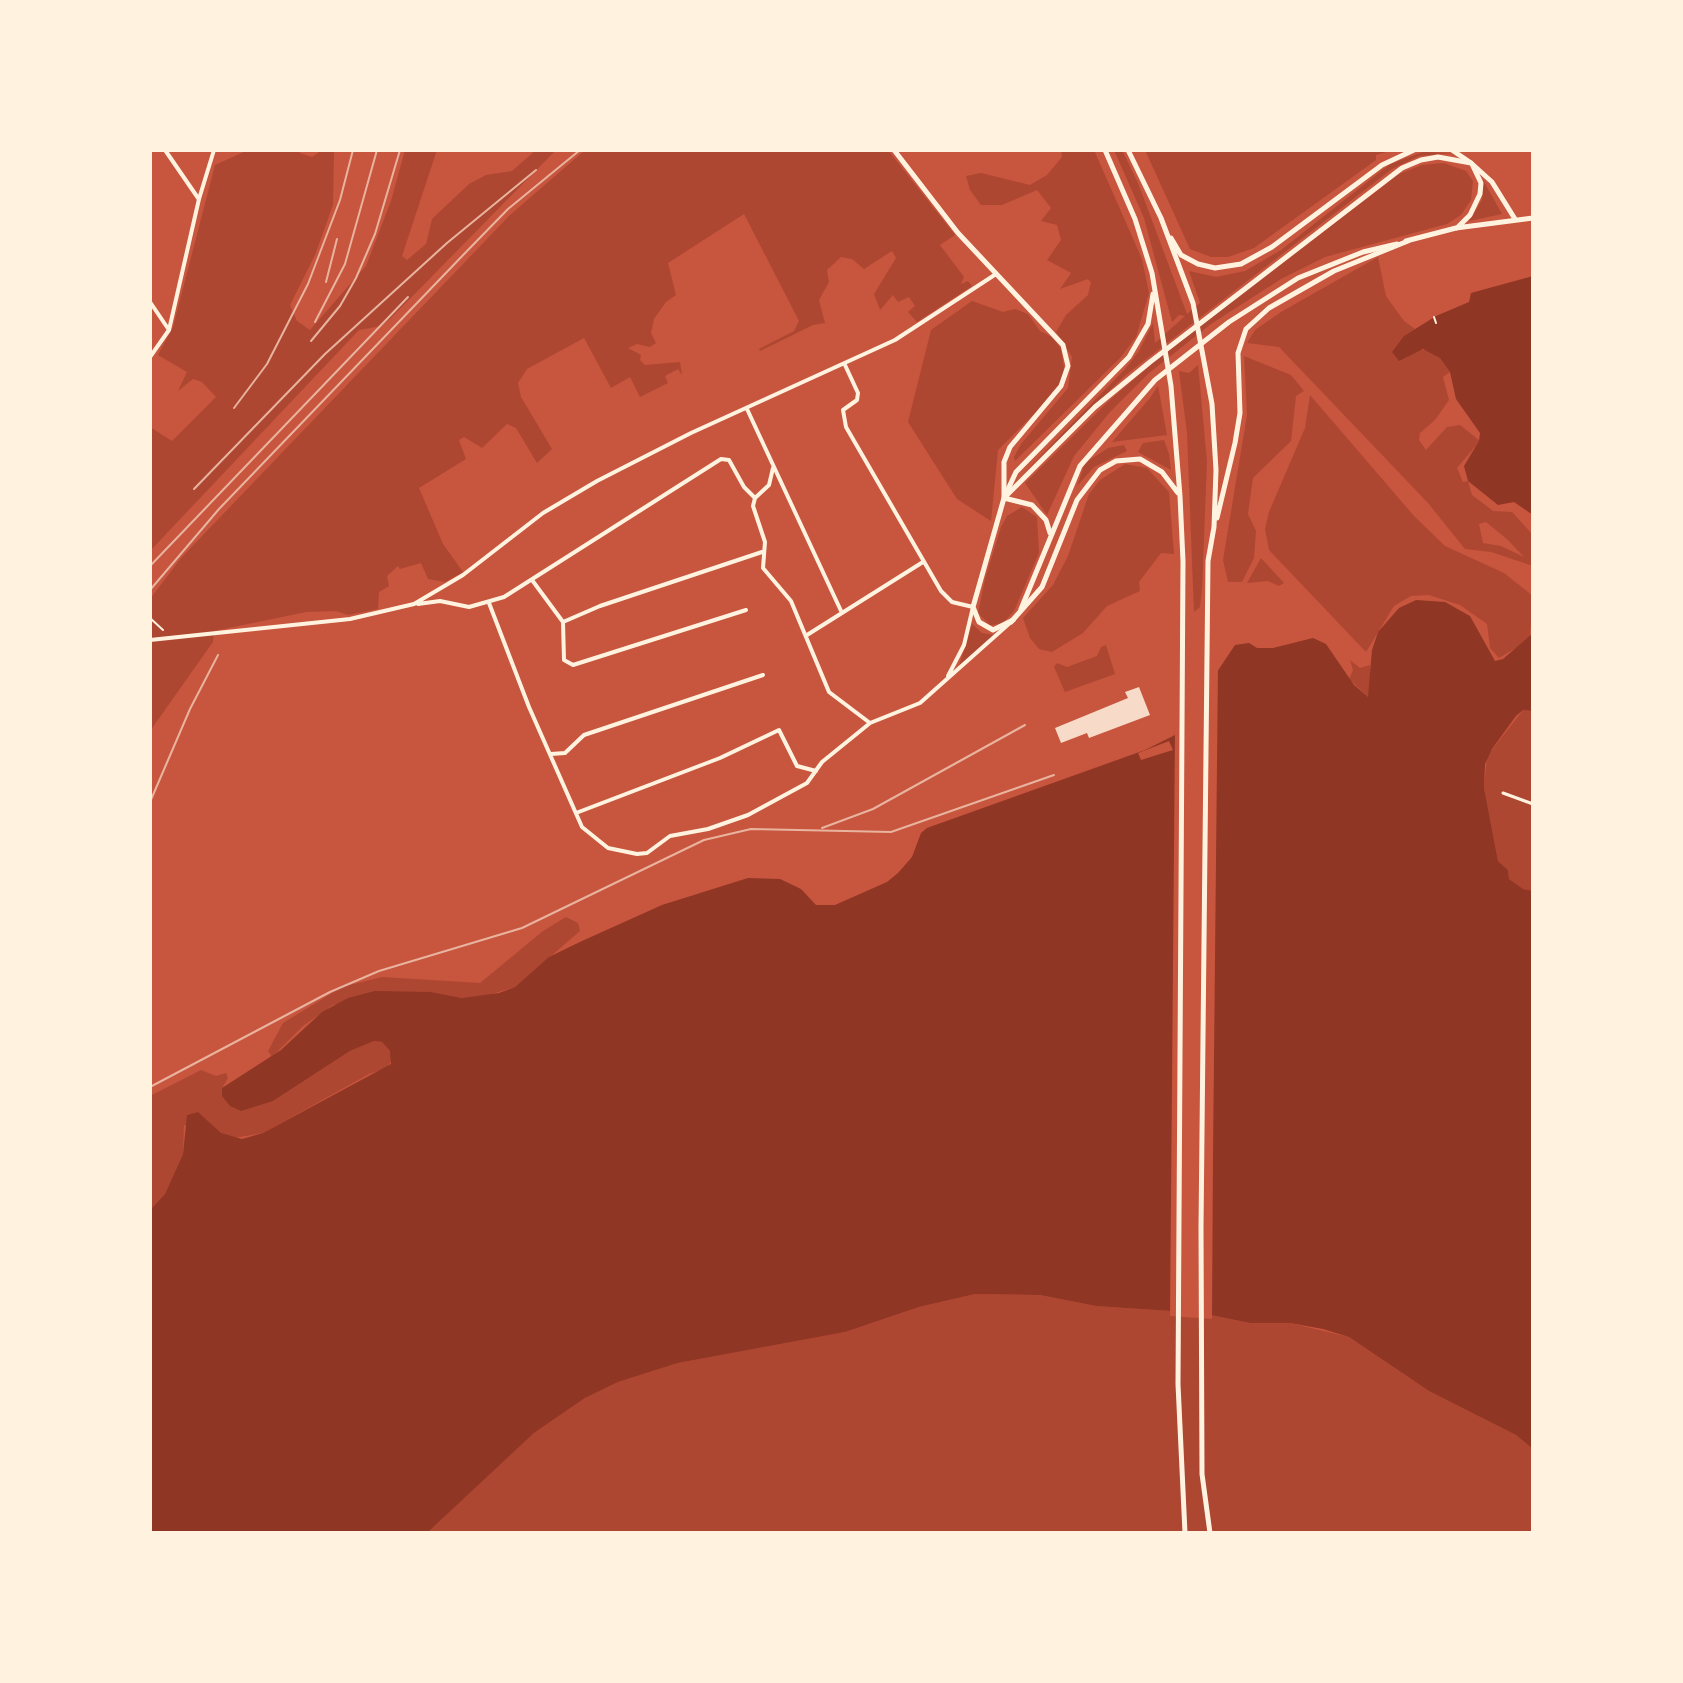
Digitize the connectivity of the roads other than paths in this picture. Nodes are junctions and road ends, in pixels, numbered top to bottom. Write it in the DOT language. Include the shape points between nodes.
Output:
graph roads {
  1 [pos="165,150"];
  2 [pos="214,150"];
  3 [pos="894,150"];
  4 [pos="1105,150"];
  5 [pos="1128,150"];
  6 [pos="1414,150"];
  7 [pos="1452,150"];
  8 [pos="1471,163"];
  9 [pos="199,199"];
  10 [pos="1161,218"];
  11 [pos="1533,218"];
  12 [pos="1515,219"];
  13 [pos="1456,228"];
  14 [pos="1408,241"];
  15 [pos="1152,273"];
  16 [pos="996,274"];
  17 [pos="150,302"];
  18 [pos="169,330"];
  19 [pos="150,357"];
  20 [pos="845,365"];
  21 [pos="747,409"];
  22 [pos="773,468"];
  23 [pos="1180,496"];
  24 [pos="755,498"];
  25 [pos="1004,498"];
  26 [pos="1214,527"];
  27 [pos="1050,534"];
  28 [pos="762,552"];
  29 [pos="924,562"];
  30 [pos="532,580"];
  31 [pos="489,603"];
  32 [pos="414,604"];
  33 [pos="973,607"];
  34 [pos="746,610"];
  35 [pos="842,613"];
  36 [pos="563,622"];
  37 [pos="1011,622"];
  38 [pos="807,635"];
  39 [pos="150,640"];
  40 [pos="763,675"];
  41 [pos="945,682"];
  42 [pos="870,723"];
  43 [pos="551,754"];
  44 [pos="816,771"];
  45 [pos="1503,793"];
  46 [pos="1533,804"];
  47 [pos="576,813"];
  48 [pos="1185,1533"];
  49 [pos="1210,1533"];
  1 -- 9 [label="street"];
  2 -- 9 [label="street"];
  3 -- 16 [label="main road"];
  4 -- 15 [label="main road"];
  5 -- 10 [label="main road"];
  6 -- 10 [label="main road" via="1371,172 1272,247 1241,264 1215,268 1189,260"];
  7 -- 8 [label="main road"];
  8 -- 12 [label="main road" via="1492,182"];
  8 -- 13 [label="main road" via="1481,183 1480,194"];
  8 -- 25 [label="main road" via="1438,157 1402,168 1095,407"];
  9 -- 18 [label="street"];
  10 -- 26 [label="main road" via="1193,303 1205,365 1216,470"];
  11 -- 12 [label="main road"];
  12 -- 13 [label="main road"];
  13 -- 14 [label="main road"];
  14 -- 26 [label="main road" via="1334,271 1269,308 1246,329 1238,353 1240,413"];
  14 -- 27 [label="main road" via="1298,278 1229,322 1155,380 1089,451"];
  15 -- 23 [label="main road" via="1171,386"];
  15 -- 25 [label="main road" via="1151,312 1137,346 1016,472"];
  16 -- 20 [label="street" via="919,327"];
  16 -- 25 [label="main road" via="1063,345 1068,366 1051,400 1010,447 1004,462"];
  17 -- 18 [label="street"];
  18 -- 19 [label="street"];
  20 -- 21 [label="street"];
  20 -- 29 [label="street" via="858,393 842,418"];
  21 -- 22 [label="street"];
  21 -- 32 [label="street" via="648,454 543,513 463,575"];
  22 -- 24 [label="street" via="769,485"];
  22 -- 35 [label="street"];
  23 -- 37 [label="main road" via="1147,461 1126,458 1100,470 1077,500 1042,587"];
  23 -- 48 [label="main road" via="1178,1384"];
  24 -- 28 [label="street"];
  24 -- 30 [label="street" via="731,462 721,459"];
  25 -- 27 [label="main road" via="1032,505"];
  25 -- 33 [label="main road"];
  26 -- 49 [label="main road" via="1208,561 1202,1474"];
  27 -- 37 [label="main road" via="1032,586"];
  28 -- 36 [label="street"];
  28 -- 38 [label="street" via="767,574 791,601"];
  29 -- 33 [label="street" via="946,598"];
  29 -- 35 [label="street"];
  30 -- 31 [label="street"];
  30 -- 36 [label="street"];
  31 -- 32 [label="street"];
  31 -- 43 [label="street"];
  32 -- 39 [label="street" via="350,619"];
  33 -- 37 [label="main road" via="985,628"];
  33 -- 41 [label="street" via="964,645"];
  34 -- 36 [label="street" via="577,665 564,660"];
  35 -- 38 [label="street"];
  37 -- 41 [label="street"];
  38 -- 42 [label="street" via="829,692"];
  40 -- 43 [label="street" via="584,735 565,753"];
  41 -- 42 [label="street" via="920,703"];
  42 -- 44 [label="street"];
  43 -- 47 [label="street"];
  44 -- 47 [label="street" via="797,766 779,730"];
  44 -- 47 [label="street" via="807,783 748,815 670,836 643,854 618,852 591,838"];
  45 -- 46 [label="street"];
}
